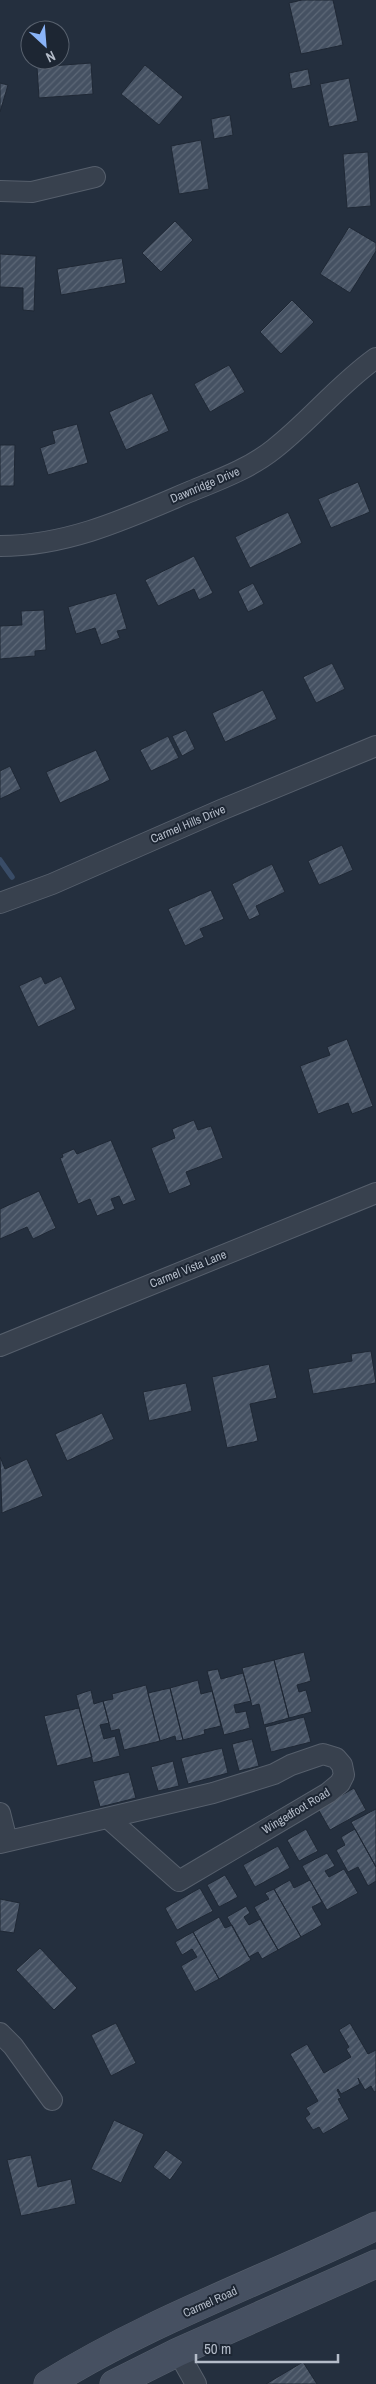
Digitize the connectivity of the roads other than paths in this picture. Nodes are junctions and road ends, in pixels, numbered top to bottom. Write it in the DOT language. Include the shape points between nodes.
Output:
graph roads {
  1 [pos="95,177"];
  2 [pos="0,191"];
  3 [pos="376,358"];
  4 [pos="0,546"];
  5 [pos="376,746"];
  6 [pos="0,903"];
  7 [pos="376,1193"];
  8 [pos="0,1346"];
  9 [pos="0,1813"];
  10 [pos="108,1818"];
  11 [pos="3,1842"];
  12 [pos="0,2033"];
  13 [pos="52,2100"];
  14 [pos="376,2226"];
  15 [pos="376,2264"];
  16 [pos="178,2352"];
  17 [pos="48,2384"];
  18 [pos="114,2384"];
  19 [pos="196,2384"];
  1 -- 2 [label="street" via="32,192"];
  3 -- 4 [label="street, Dawnridge Drive" via="352,375 302,426 272,451 241,470 105,527 66,539"];
  5 -- 6 [label="street, Carmel Hills Drive" via="52,884"];
  7 -- 8 [label="street, Carmel Vista Lane"];
  9 -- 11 [label="street"];
  10 -- 10 [label="street, Wingedfoot Road" via="213,1793 323,1754 336,1758 342,1765 344,1775 340,1783 328,1792 179,1880"];
  10 -- 11 [label="street, Wingedfoot Road"];
  12 -- 13 [label="street"];
  14 -- 17 [label="main road, Carmel Road" via="141,2333"];
  15 -- 16 [label="main road"];
  16 -- 18 [label="main road"];
  16 -- 19 [label="street"];
}
